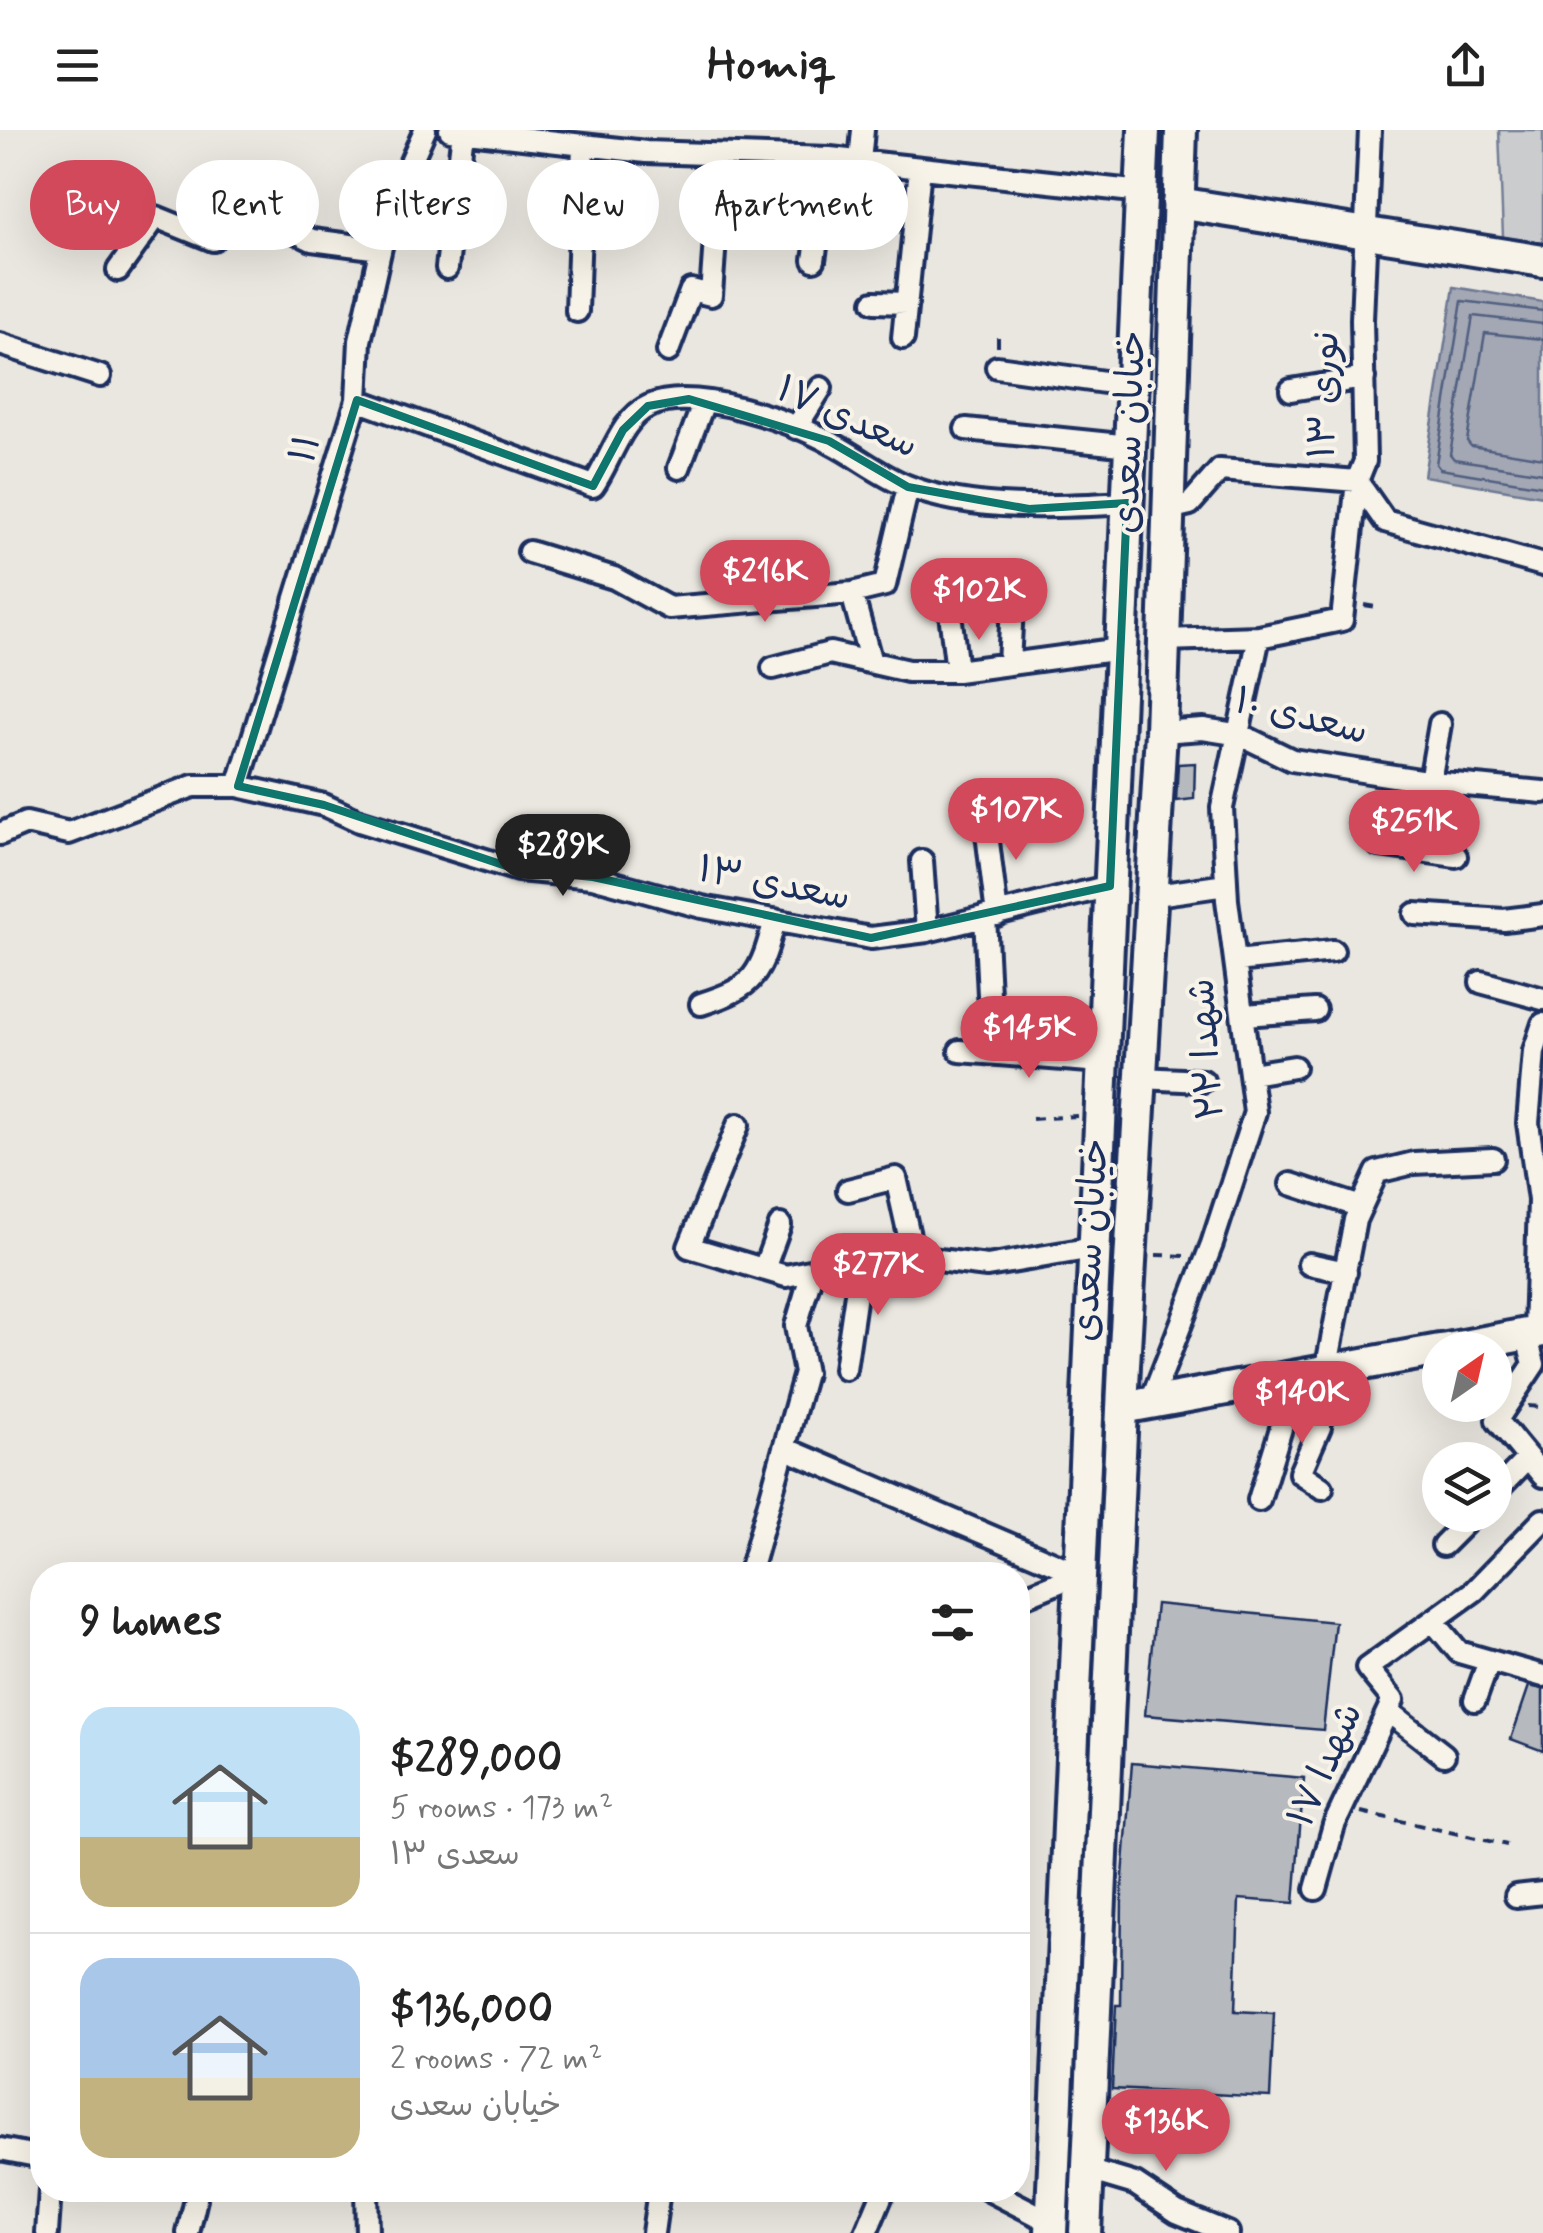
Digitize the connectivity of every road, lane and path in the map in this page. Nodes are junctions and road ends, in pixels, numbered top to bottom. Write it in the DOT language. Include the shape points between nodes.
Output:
graph roads {
  1 [pos="425,130"];
  2 [pos="636,130"];
  3 [pos="863,130"];
  4 [pos="1144,130"];
  5 [pos="1181,130"];
  6 [pos="1370,130"];
  7 [pos="457,131"];
  8 [pos="558,136"];
  9 [pos="583,145"];
  10 [pos="646,152"];
  11 [pos="720,154"];
  12 [pos="830,158"];
  13 [pos="412,160"];
  14 [pos="845,160"];
  15 [pos="860,160"];
  16 [pos="908,167"];
  17 [pos="920,168"];
  18 [pos="1142,192"];
  19 [pos="1178,204"];
  20 [pos="1364,232"];
  21 [pos="339,244"];
  22 [pos="380,250"];
  23 [pos="814,260"];
  24 [pos="1543,261"];
  25 [pos="448,268"];
  26 [pos="118,270"];
  27 [pos="874,302"];
  28 [pos="906,303"];
  29 [pos="577,311"];
  30 [pos="903,338"];
  31 [pos="0,344"];
  32 [pos="668,352"];
  33 [pos="997,367"];
  34 [pos="100,376"];
  35 [pos="1364,378"];
  36 [pos="1133,386"];
  37 [pos="820,388"];
  38 [pos="1291,390"];
  39 [pos="357,400"];
  40 [pos="704,402"];
  41 [pos="796,428"];
  42 [pos="966,429"];
  43 [pos="1130,446"];
  44 [pos="679,468"];
  45 [pos="1357,481"];
  46 [pos="908,486"];
  47 [pos="1127,504"];
  48 [pos="1168,509"];
  49 [pos="529,552"];
  50 [pos="1543,566"];
  51 [pos="1013,586"];
  52 [pos="852,593"];
  53 [pos="950,621"];
  54 [pos="1259,637"];
  55 [pos="1164,640"];
  56 [pos="1121,649"];
  57 [pos="870,659"];
  58 [pos="1009,664"];
  59 [pos="773,668"];
  60 [pos="957,671"];
  61 [pos="1440,724"];
  62 [pos="1160,732"];
  63 [pos="1241,735"];
  64 [pos="1115,771"];
  65 [pos="1158,772"];
  66 [pos="1432,782"];
  67 [pos="238,786"];
  68 [pos="1543,792"];
  69 [pos="1113,814"];
  70 [pos="1155,816"];
  71 [pos="986,817"];
  72 [pos="0,834"];
  73 [pos="1379,845"];
  74 [pos="1418,850"];
  75 [pos="1456,856"];
  76 [pos="922,861"];
  77 [pos="1226,885"];
  78 [pos="1110,886"];
  79 [pos="1150,896"];
  80 [pos="1415,914"];
  81 [pos="1543,915"];
  82 [pos="991,916"];
  83 [pos="775,920"];
  84 [pos="927,931"];
  85 [pos="1333,952"];
  86 [pos="1236,961"];
  87 [pos="1481,982"];
  88 [pos="989,995"];
  89 [pos="1543,999"];
  90 [pos="701,1004"];
  91 [pos="1315,1010"];
  92 [pos="1244,1015"];
  93 [pos="1543,1024"];
  94 [pos="960,1051"];
  95 [pos="1102,1062"];
  96 [pos="1294,1067"];
  97 [pos="1251,1074"];
  98 [pos="1141,1078"];
  99 [pos="1538,1080"];
  100 [pos="1203,1081"];
  101 [pos="1100,1115"];
  102 [pos="1032,1118"];
  103 [pos="738,1126"];
  104 [pos="1493,1159"];
  105 [pos="1291,1184"];
  106 [pos="848,1190"];
  107 [pos="1541,1200"];
  108 [pos="1361,1207"];
  109 [pos="780,1225"];
  110 [pos="1094,1248"];
  111 [pos="1131,1255"];
  112 [pos="1208,1256"];
  113 [pos="914,1258"];
  114 [pos="861,1260"];
  115 [pos="1310,1264"];
  116 [pos="764,1269"];
  117 [pos="812,1272"];
  118 [pos="1346,1272"];
  119 [pos="1535,1333"];
  120 [pos="1422,1354"];
  121 [pos="846,1369"];
  122 [pos="1312,1374"];
  123 [pos="1136,1406"];
  124 [pos="1287,1410"];
  125 [pos="784,1448"];
  126 [pos="1528,1458"];
  127 [pos="1512,1474"];
  128 [pos="1543,1476"];
  129 [pos="1322,1488"];
  130 [pos="1259,1500"];
  131 [pos="1543,1520"];
  132 [pos="1456,1532"];
  133 [pos="1443,1545"];
  134 [pos="753,1562"];
  135 [pos="1079,1574"];
  136 [pos="1030,1595"];
  137 [pos="1433,1621"];
  138 [pos="1489,1661"];
  139 [pos="1543,1676"];
  140 [pos="1475,1700"];
  141 [pos="1389,1712"];
  142 [pos="1444,1756"];
  143 [pos="1342,1808"];
  144 [pos="1507,1845"];
  145 [pos="1316,1890"];
  146 [pos="1543,1893"];
  147 [pos="1516,1896"];
  148 [pos="0,2149"];
  149 [pos="30,2155"];
  150 [pos="1088,2170"];
  151 [pos="49,2202"];
  152 [pos="195,2202"];
  153 [pos="367,2202"];
  154 [pos="657,2202"];
  155 [pos="879,2202"];
  156 [pos="1009,2202"];
  157 [pos="1051,2227"];
  158 [pos="47,2233"];
  159 [pos="188,2233"];
  160 [pos="368,2233"];
  161 [pos="653,2233"];
  162 [pos="866,2233"];
  163 [pos="1084,2233"];
  164 [pos="1228,2233"];
  1 -- 13 [label="street, ۱۱"];
  2 -- 10 [label="street"];
  3 -- 15 [label="street"];
  4 -- 18 [label="main road, خیابان سعدی"];
  5 -- 19 [label="main road, خیابان سعدی"];
  6 -- 20 [label="street, نوری ۱۳"];
  7 -- 8 [label="street"];
  7 -- 25 [label="street"];
  8 -- 9 [label="street"];
  9 -- 10 [label="street"];
  9 -- 29 [label="street"];
  10 -- 11 [label="street"];
  11 -- 12 [label="street"];
  11 -- 32 [label="street" via="712,295 691,290"];
  12 -- 14 [label="street"];
  12 -- 23 [label="street"];
  16 -- 17 [label="street"];
  17 -- 18 [label="street"];
  17 -- 28 [label="street"];
  18 -- 36 [label="main road, خیابان سعدی"];
  19 -- 20 [label="main road"];
  19 -- 48 [label="main road, خیابان سعدی"];
  20 -- 24 [label="main road"];
  20 -- 35 [label="street, نوری ۱۳"];
  21 -- 26 [label="street" via="312,240 238,204 214,240 156,217"];
  22 -- 39 [label="street, ۱۱" via="360,341"];
  27 -- 28 [label="street"];
  28 -- 30 [label="street"];
  31 -- 34 [label="street"];
  33 -- 36 [label="street"];
  35 -- 38 [label="street"];
  35 -- 45 [label="street, نوری ۱۳" via="1365,461"];
  36 -- 43 [label="main road, خیابان سعدی"];
  37 -- 41 [label="street"];
  39 -- 40 [label="street, سعدی ۱۷" via="593,486 623,430 648,406"];
  39 -- 67 [label="street, ۱۱"];
  40 -- 41 [label="street, سعدی ۱۷"];
  40 -- 44 [label="street"];
  41 -- 46 [label="street, سعدی ۱۷"];
  42 -- 43 [label="street"];
  43 -- 47 [label="main road, خیابان سعدی"];
  45 -- 48 [label="street" via="1220,470 1190,504"];
  45 -- 50 [label="street" via="1385,522"];
  45 -- 54 [label="street, نوری ۱۳" via="1342,620"];
  46 -- 47 [label="street, سعدی ۱۷" via="1029,509"];
  46 -- 52 [label="street" via="884,585"];
  47 -- 56 [label="main road, خیابان سعدی"];
  48 -- 55 [label="main road, خیابان سعدی"];
  49 -- 52 [label="street" via="614,578 669,608"];
  51 -- 58 [label="street"];
  52 -- 57 [label="street"];
  53 -- 60 [label="street"];
  54 -- 55 [label="street"];
  54 -- 63 [label="street, شهدا ۲۲"];
  55 -- 62 [label="main road, خیابان سعدی"];
  56 -- 58 [label="street"];
  56 -- 64 [label="main road, خیابان سعدی"];
  57 -- 59 [label="street" via="830,653"];
  57 -- 60 [label="street" via="908,671"];
  58 -- 60 [label="street"];
  61 -- 66 [label="street"];
  62 -- 63 [label="street, سعدی ۱۰"];
  62 -- 65 [label="main road, خیابان سعدی"];
  63 -- 66 [label="street, سعدی ۱۰" via="1292,760"];
  63 -- 77 [label="street, شهدا ۲۲" via="1222,808"];
  64 -- 65 [label="main road" via="1136,780"];
  64 -- 69 [label="main road, خیابان سعدی"];
  65 -- 70 [label="main road, خیابان سعدی"];
  66 -- 68 [label="street, سعدی ۱۰"];
  66 -- 74 [label="street"];
  67 -- 72 [label="street, سعدی ۱۳" via="193,786 69,833 26,822"];
  67 -- 83 [label="street, سعدی ۱۳" via="324,805 518,870 593,877"];
  69 -- 70 [label="main road" via="1133,804"];
  69 -- 78 [label="main road, خیابان سعدی"];
  70 -- 79 [label="main road, خیابان سعدی"];
  71 -- 82 [label="street"];
  73 -- 74 [label="street"];
  74 -- 75 [label="street"];
  76 -- 84 [label="street"];
  77 -- 79 [label="street"];
  77 -- 86 [label="street, شهدا ۲۲"];
  78 -- 82 [label="street, سعدی ۱۳"];
  78 -- 95 [label="main road, خیابان سعدی"];
  79 -- 98 [label="main road, خیابان سعدی"];
  80 -- 81 [label="street" via="1504,920"];
  82 -- 84 [label="street, سعدی ۱۳"];
  82 -- 88 [label="street"];
  83 -- 84 [label="street, سعدی ۱۳" via="871,938"];
  83 -- 90 [label="street" via="762,970 738,993"];
  85 -- 86 [label="street"];
  86 -- 92 [label="street, شهدا ۲۲"];
  87 -- 89 [label="street"];
  91 -- 92 [label="street"];
  92 -- 97 [label="street, شهدا ۲۲"];
  93 -- 99 [label="street"];
  94 -- 95 [label="street"];
  95 -- 101 [label="main road, خیابان سعدی"];
  96 -- 97 [label="street"];
  97 -- 112 [label="street, شهدا ۲۲" via="1255,1112"];
  98 -- 100 [label="street"];
  98 -- 111 [label="main road, خیابان سعدی"];
  99 -- 107 [label="street" via="1528,1123"];
  101 -- 102 [label="path"];
  101 -- 110 [label="main road, خیابان سعدی"];
  103 -- 116 [label="street" via="690,1247"];
  104 -- 108 [label="street" via="1376,1172"];
  105 -- 108 [label="street"];
  106 -- 113 [label="street" via="896,1178"];
  107 -- 119 [label="street"];
  108 -- 118 [label="street"];
  109 -- 116 [label="street"];
  110 -- 113 [label="street" via="987,1266"];
  110 -- 135 [label="main road, خیابان سعدی"];
  111 -- 112 [label="path"];
  111 -- 123 [label="main road, خیابان سعدی"];
  112 -- 123 [label="street, شهدا ۲۲"];
  113 -- 114 [label="street"];
  114 -- 117 [label="street"];
  114 -- 121 [label="street"];
  115 -- 118 [label="street"];
  116 -- 117 [label="street" via="786,1276"];
  117 -- 125 [label="street" via="796,1326 805,1373"];
  118 -- 122 [label="street"];
  119 -- 126 [label="street" via="1534,1364 1496,1420"];
  120 -- 122 [label="main road"];
  122 -- 123 [label="main road"];
  122 -- 124 [label="street"];
  123 -- 150 [label="main road, خیابان سعدی"];
  124 -- 129 [label="street" via="1320,1427 1300,1473"];
  124 -- 130 [label="street"];
  125 -- 134 [label="street"];
  125 -- 135 [label="street"];
  126 -- 127 [label="street"];
  126 -- 128 [label="street"];
  131 -- 137 [label="street, شهدا ۱۷" via="1474,1591"];
  132 -- 133 [label="street"];
  135 -- 136 [label="street"];
  135 -- 157 [label="main road, خیابان سعدی"];
  137 -- 138 [label="street" via="1459,1652"];
  137 -- 141 [label="street, شهدا ۱۷" via="1367,1668 1393,1700"];
  138 -- 139 [label="street"];
  138 -- 140 [label="street"];
  141 -- 142 [label="street"];
  141 -- 143 [label="street, شهدا ۱۷"];
  143 -- 144 [label="path"];
  143 -- 145 [label="street, شهدا ۱۷"];
  146 -- 147 [label="street"];
  148 -- 149 [label="street"];
  150 -- 163 [label="main road, خیابان سعدی"];
  150 -- 164 [label="street" via="1135,2184 1176,2212"];
  151 -- 158 [label="street"];
  152 -- 159 [label="street"];
  153 -- 160 [label="street"];
  154 -- 161 [label="street"];
  155 -- 162 [label="street"];
  156 -- 157 [label="street"];
}
